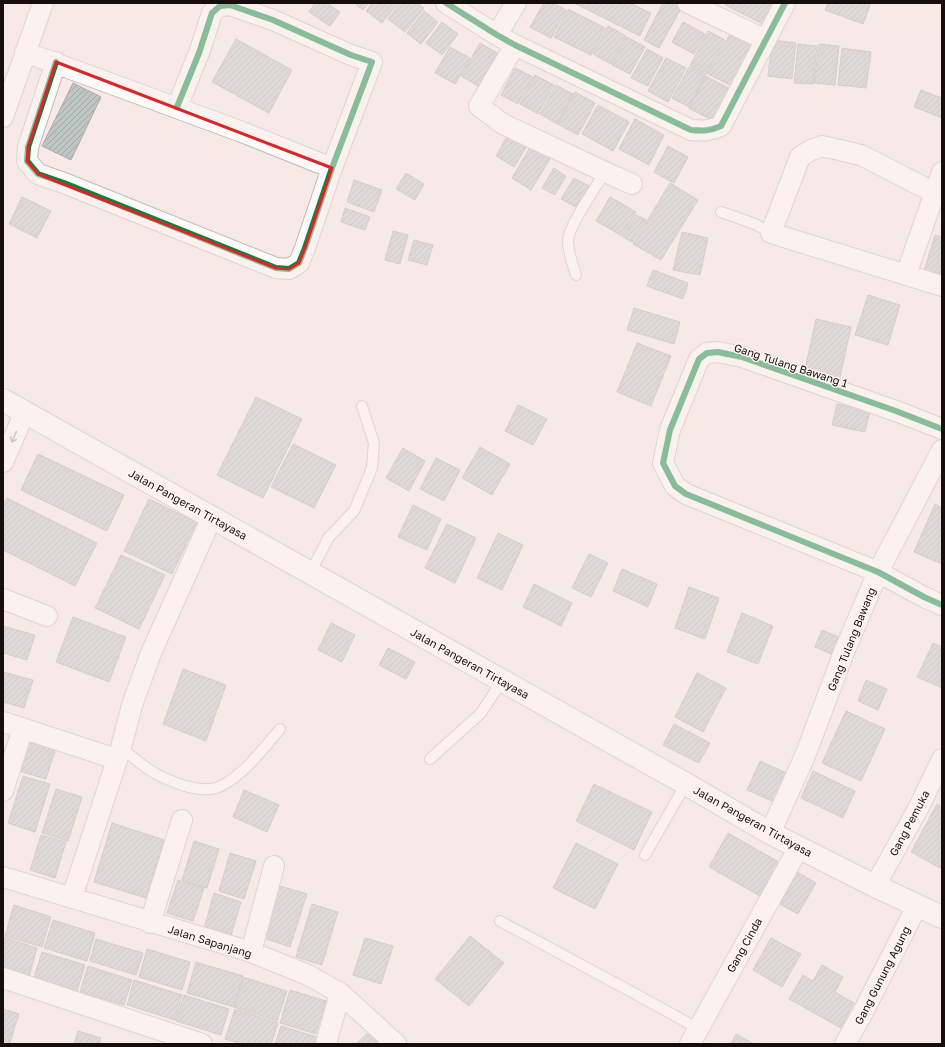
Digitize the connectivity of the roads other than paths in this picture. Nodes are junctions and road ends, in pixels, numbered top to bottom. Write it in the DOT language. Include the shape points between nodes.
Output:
graph roads {
  1 [pos="43,3"];
  2 [pos="446,3"];
  3 [pos="516,3"];
  4 [pos="688,3"];
  5 [pos="784,3"];
  6 [pos="497,35"];
  7 [pos="766,40"];
  8 [pos="515,44"];
  9 [pos="25,52"];
  10 [pos="56,62"];
  11 [pos="177,107"];
  12 [pos="3,117"];
  13 [pos="332,168"];
  14 [pos="605,172"];
  15 [pos="942,172"];
  16 [pos="632,184"];
  17 [pos="935,193"];
  18 [pos="721,212"];
  19 [pos="771,233"];
  20 [pos="576,275"];
  21 [pos="906,275"];
  22 [pos="942,286"];
  23 [pos="362,406"];
  24 [pos="10,407"];
  25 [pos="942,429"];
  26 [pos="942,450"];
  27 [pos="3,462"];
  28 [pos="212,517"];
  29 [pos="878,572"];
  30 [pos="310,573"];
  31 [pos="3,600"];
  32 [pos="942,605"];
  33 [pos="47,616"];
  34 [pos="502,681"];
  35 [pos="3,722"];
  36 [pos="23,728"];
  37 [pos="280,729"];
  38 [pos="119,753"];
  39 [pos="430,759"];
  40 [pos="942,759"];
  41 [pos="686,784"];
  42 [pos="3,791"];
  43 [pos="182,820"];
  44 [pos="770,833"];
  45 [pos="798,847"];
  46 [pos="645,855"];
  47 [pos="274,866"];
  48 [pos="3,877"];
  49 [pos="875,886"];
  50 [pos="72,897"];
  51 [pos="917,906"];
  52 [pos="942,918"];
  53 [pos="500,921"];
  54 [pos="150,923"];
  55 [pos="251,952"];
  56 [pos="3,978"];
  57 [pos="340,993"];
  58 [pos="694,1036"];
  59 [pos="202,1044"];
  60 [pos="326,1044"];
  61 [pos="396,1044"];
  62 [pos="845,1044"];
  1 -- 9 [label="street"];
  2 -- 6 [label="street"];
  3 -- 6 [label="street"];
  4 -- 7 [label="street"];
  5 -- 7 [label="street"];
  6 -- 8 [label="street"];
  7 -- 8 [label="street" via="721,126 705,131 691,130"];
  8 -- 14 [label="street" via="479,106 504,124"];
  9 -- 10 [label="street"];
  9 -- 12 [label="street"];
  10 -- 11 [label="street"];
  10 -- 13 [label="street" via="28,147 27,160 38,174 276,268 289,269 299,263"];
  11 -- 13 [label="street"];
  11 -- 13 [label="street" via="212,14 220,6 230,5 272,20 372,62"];
  14 -- 16 [label="street"];
  14 -- 20 [label="lane" via="579,214 568,240"];
  15 -- 17 [label="street"];
  17 -- 19 [label="street" via="860,155 822,146 800,157"];
  17 -- 21 [label="street"];
  18 -- 19 [label="lane" via="756,224"];
  19 -- 21 [label="street"];
  21 -- 22 [label="street"];
  23 -- 30 [label="lane" via="374,443 372,468 354,511 328,537"];
  24 -- 27 [label="street, one-way"];
  24 -- 28 [label="main road, Jalan Pangeran Tirtayasa"];
  25 -- 29 [label="street, Gang Tulang Bawang 1" via="742,357 718,352 707,353 699,359 670,430 663,463 675,486 693,497"];
  26 -- 29 [label="street, Gang Tulang Bawang"];
  28 -- 30 [label="main road, Jalan Pangeran Tirtayasa"];
  28 -- 38 [label="street" via="151,653 132,705"];
  29 -- 32 [label="street, Gang Tulang Bawang 1"];
  29 -- 44 [label="street, Gang Tulang Bawang" via="844,652 805,756"];
  30 -- 34 [label="main road, Jalan Pangeran Tirtayasa"];
  31 -- 33 [label="street"];
  34 -- 39 [label="lane" via="481,713"];
  34 -- 41 [label="main road, Jalan Pangeran Tirtayasa"];
  35 -- 36 [label="street"];
  36 -- 38 [label="street"];
  36 -- 42 [label="street"];
  37 -- 38 [label="lane" via="258,756 242,770 222,786 205,790 162,776"];
  38 -- 50 [label="street"];
  40 -- 49 [label="street, Gang Pemuka" via="920,805"];
  41 -- 44 [label="main road, Jalan Pangeran Tirtayasa"];
  41 -- 46 [label="lane"];
  43 -- 54 [label="street"];
  44 -- 45 [label="main road, Jalan Pangeran Tirtayasa"];
  45 -- 49 [label="main road, Jalan Pangeran Tirtayasa"];
  45 -- 58 [label="street, Gang Cinda"];
  47 -- 55 [label="street"];
  48 -- 50 [label="street, Jalan Sapanjang"];
  49 -- 51 [label="main road, Jalan Pangeran Tirtayasa"];
  50 -- 54 [label="street, Jalan Sapanjang"];
  51 -- 52 [label="main road, Jalan Pangeran Tirtayasa"];
  51 -- 62 [label="street, Gang Gunung Agung"];
  53 -- 58 [label="lane" via="624,987"];
  54 -- 55 [label="street, Jalan Sapanjang"];
  55 -- 57 [label="street, Jalan Sapanjang" via="308,975"];
  56 -- 59 [label="street"];
  57 -- 60 [label="street"];
  57 -- 61 [label="street, Jalan Sapanjang"];
}
